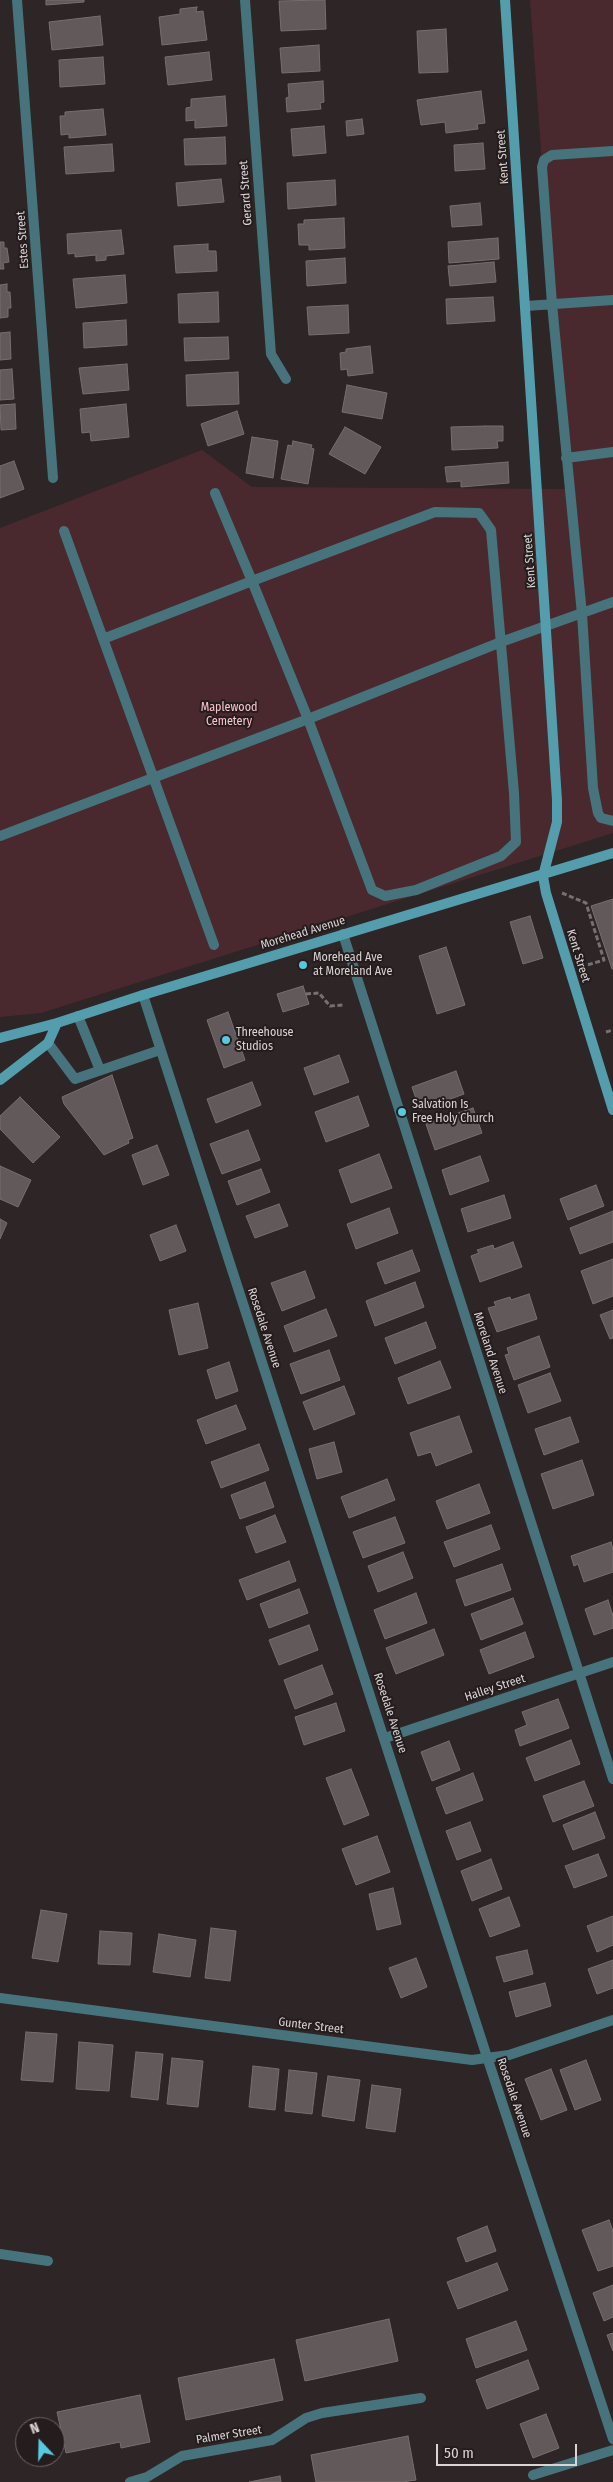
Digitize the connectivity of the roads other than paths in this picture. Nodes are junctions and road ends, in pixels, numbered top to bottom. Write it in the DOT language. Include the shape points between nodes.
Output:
graph roads {
  1 [pos="17,0"];
  2 [pos="245,0"];
  3 [pos="505,0"];
  4 [pos="613,151"];
  5 [pos="613,300"];
  6 [pos="552,304"];
  7 [pos="526,306"];
  8 [pos="286,380"];
  9 [pos="613,452"];
  10 [pos="566,458"];
  11 [pos="53,478"];
  12 [pos="215,493"];
  13 [pos="64,531"];
  14 [pos="252,582"];
  15 [pos="613,602"];
  16 [pos="582,614"];
  17 [pos="546,628"];
  18 [pos="103,640"];
  19 [pos="501,642"];
  20 [pos="308,719"];
  21 [pos="153,777"];
  22 [pos="613,822"];
  23 [pos="0,836"];
  24 [pos="613,854"];
  25 [pos="543,876"];
  26 [pos="342,934"];
  27 [pos="214,945"];
  28 [pos="143,995"];
  29 [pos="78,1016"];
  30 [pos="57,1023"];
  31 [pos="0,1038"];
  32 [pos="48,1043"];
  33 [pos="160,1050"];
  34 [pos="100,1070"];
  35 [pos="0,1080"];
  36 [pos="613,1110"];
  37 [pos="613,1662"];
  38 [pos="579,1673"];
  39 [pos="385,1738"];
  40 [pos="613,1780"];
  41 [pos="0,1998"];
  42 [pos="613,2020"];
  43 [pos="488,2060"];
  44 [pos="0,2254"];
  45 [pos="48,2261"];
  46 [pos="421,2398"];
  47 [pos="613,2438"];
  48 [pos="613,2450"];
  49 [pos="533,2475"];
  50 [pos="130,2482"];
  1 -- 11 [label="street, Estes Street"];
  2 -- 8 [label="street, Gerard Street" via="271,354"];
  3 -- 7 [label="street, Kent Street"];
  4 -- 6 [label="street" via="552,155 542,163"];
  5 -- 6 [label="street"];
  6 -- 7 [label="street"];
  6 -- 10 [label="street"];
  7 -- 17 [label="street, Kent Street"];
  9 -- 10 [label="street"];
  10 -- 16 [label="street"];
  12 -- 14 [label="street"];
  13 -- 18 [label="street"];
  14 -- 18 [label="street"];
  14 -- 19 [label="street" via="434,512 479,513 491,530"];
  14 -- 20 [label="street"];
  15 -- 16 [label="street"];
  16 -- 17 [label="street"];
  16 -- 22 [label="street" via="594,797 602,818"];
  17 -- 19 [label="street"];
  17 -- 25 [label="street, Kent Street" via="557,822"];
  18 -- 21 [label="street"];
  19 -- 20 [label="street"];
  19 -- 20 [label="street" via="516,842 502,856 416,890 385,896 372,890"];
  20 -- 21 [label="street"];
  21 -- 23 [label="street"];
  21 -- 27 [label="street"];
  24 -- 25 [label="street, Morehead Avenue"];
  25 -- 26 [label="street, Morehead Avenue"];
  25 -- 36 [label="street, Kent Street"];
  26 -- 28 [label="street, Morehead Avenue"];
  26 -- 38 [label="street, Moreland Avenue"];
  28 -- 29 [label="street, Morehead Avenue"];
  28 -- 33 [label="street, Rosedale Avenue"];
  29 -- 30 [label="street, Morehead Avenue"];
  29 -- 34 [label="street"];
  30 -- 31 [label="street, Morehead Avenue"];
  30 -- 32 [label="street"];
  32 -- 34 [label="street" via="76,1079"];
  32 -- 35 [label="street"];
  33 -- 34 [label="street"];
  33 -- 39 [label="street, Rosedale Avenue"];
  37 -- 38 [label="street, Halley Street"];
  38 -- 39 [label="street, Halley Street"];
  38 -- 40 [label="street, Moreland Avenue"];
  39 -- 43 [label="street, Rosedale Avenue"];
  41 -- 43 [label="street, Gunter Street" via="450,2058"];
  42 -- 43 [label="street, Gunter Street"];
  43 -- 47 [label="street, Rosedale Avenue"];
  44 -- 45 [label="street"];
  46 -- 50 [label="street, Palmer Street" via="322,2413 306,2418 272,2440 182,2456"];
  48 -- 49 [label="street"];
}
